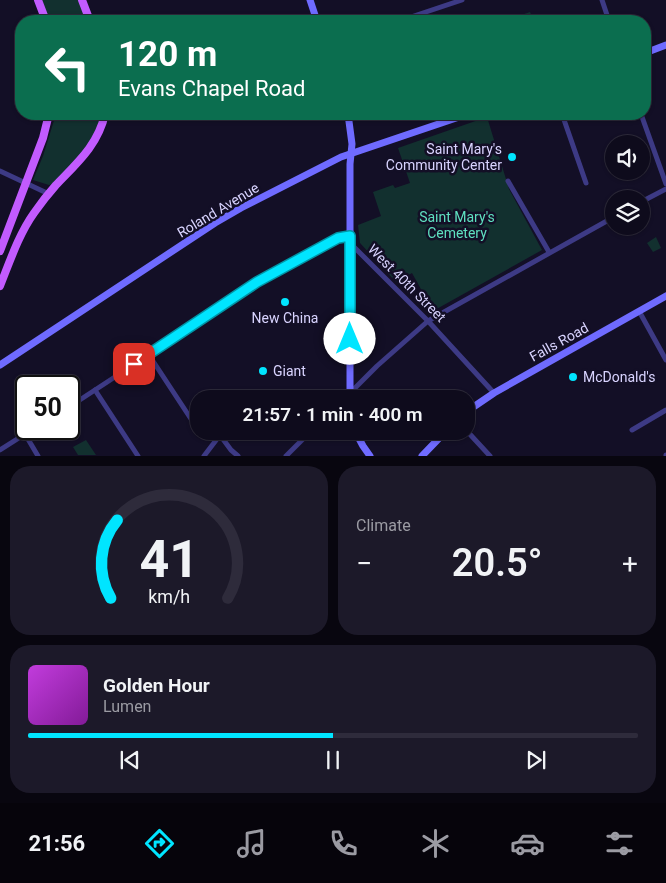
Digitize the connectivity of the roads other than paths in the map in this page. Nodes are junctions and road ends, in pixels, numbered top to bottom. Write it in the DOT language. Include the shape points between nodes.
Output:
graph roads {
  1 [pos="38,0"];
  2 [pos="82,0"];
  3 [pos="310,0"];
  4 [pos="462,0"];
  5 [pos="602,0"];
  6 [pos="44,15"];
  7 [pos="88,15"];
  8 [pos="315,15"];
  9 [pos="417,15"];
  10 [pos="607,15"];
  11 [pos="666,45"];
  12 [pos="651,50"];
  13 [pos="48,120"];
  14 [pos="103,120"];
  15 [pos="349,120"];
  16 [pos="450,120"];
  17 [pos="564,120"];
  18 [pos="643,120"];
  19 [pos="351,154"];
  20 [pos="0,171"];
  21 [pos="508,180"];
  22 [pos="27,182"];
  23 [pos="586,183"];
  24 [pos="666,184"];
  25 [pos="666,189"];
  26 [pos="49,194"];
  27 [pos="650,197"];
  28 [pos="605,222"];
  29 [pos="350,240"];
  30 [pos="0,251"];
  31 [pos="549,252"];
  32 [pos="0,286"];
  33 [pos="666,296"];
  34 [pos="639,312"];
  35 [pos="428,321"];
  36 [pos="149,355"];
  37 [pos="665,358"];
  38 [pos="0,365"];
  39 [pos="95,390"];
  40 [pos="350,390"];
  41 [pos="356,390"];
  42 [pos="494,393"];
  43 [pos="80,399"];
  44 [pos="475,406"];
  45 [pos="666,410"];
  46 [pos="190,417"];
  47 [pos="632,430"];
  48 [pos="16,440"];
  49 [pos="29,440"];
  50 [pos="214,440"];
  51 [pos="223,440"];
  52 [pos="302,440"];
  53 [pos="360,440"];
  54 [pos="437,440"];
  55 [pos="475,440"];
  56 [pos="0,450"];
  57 [pos="231,450"];
  58 [pos="286,455"];
  59 [pos="38,456"];
  60 [pos="138,456"];
  61 [pos="204,456"];
  62 [pos="225,456"];
  63 [pos="238,456"];
  64 [pos="370,456"];
  65 [pos="422,456"];
  66 [pos="490,456"];
  1 -- 6 [label="main road"];
  2 -- 7 [label="main road"];
  3 -- 8 [label="main road"];
  4 -- 9 [label="street"];
  5 -- 10 [label="street"];
  11 -- 12 [label="main road"];
  13 -- 22 [label="main road"];
  14 -- 26 [label="main road" via="92,146"];
  15 -- 19 [label="main road"];
  16 -- 19 [label="main road, Roland Avenue"];
  17 -- 23 [label="street"];
  18 -- 24 [label="street"];
  19 -- 29 [label="main road"];
  19 -- 38 [label="main road, Roland Avenue" via="215,223"];
  20 -- 22 [label="street"];
  21 -- 31 [label="street"];
  22 -- 26 [label="street"];
  22 -- 30 [label="main road"];
  25 -- 27 [label="street"];
  26 -- 32 [label="main road" via="20,237"];
  28 -- 31 [label="street"];
  29 -- 35 [label="street, West 40th Street"];
  29 -- 36 [label="street" via="338,238 271,274"];
  29 -- 40 [label="main road"];
  31 -- 35 [label="street"];
  33 -- 34 [label="main road, Falls Road"];
  34 -- 37 [label="street"];
  34 -- 42 [label="main road, Falls Road"];
  35 -- 41 [label="street"];
  35 -- 42 [label="street, West 40th Street"];
  36 -- 39 [label="street"];
  36 -- 46 [label="street"];
  39 -- 43 [label="street"];
  39 -- 60 [label="street"];
  42 -- 44 [label="main road, Falls Road"];
  45 -- 47 [label="street"];
  48 -- 56 [label="street"];
  49 -- 59 [label="street"];
  50 -- 61 [label="street"];
  51 -- 57 [label="street"];
  52 -- 58 [label="street"];
  53 -- 64 [label="main road"];
  54 -- 65 [label="main road"];
  55 -- 66 [label="street"];
  57 -- 62 [label="street"];
  57 -- 63 [label="street"];
}
